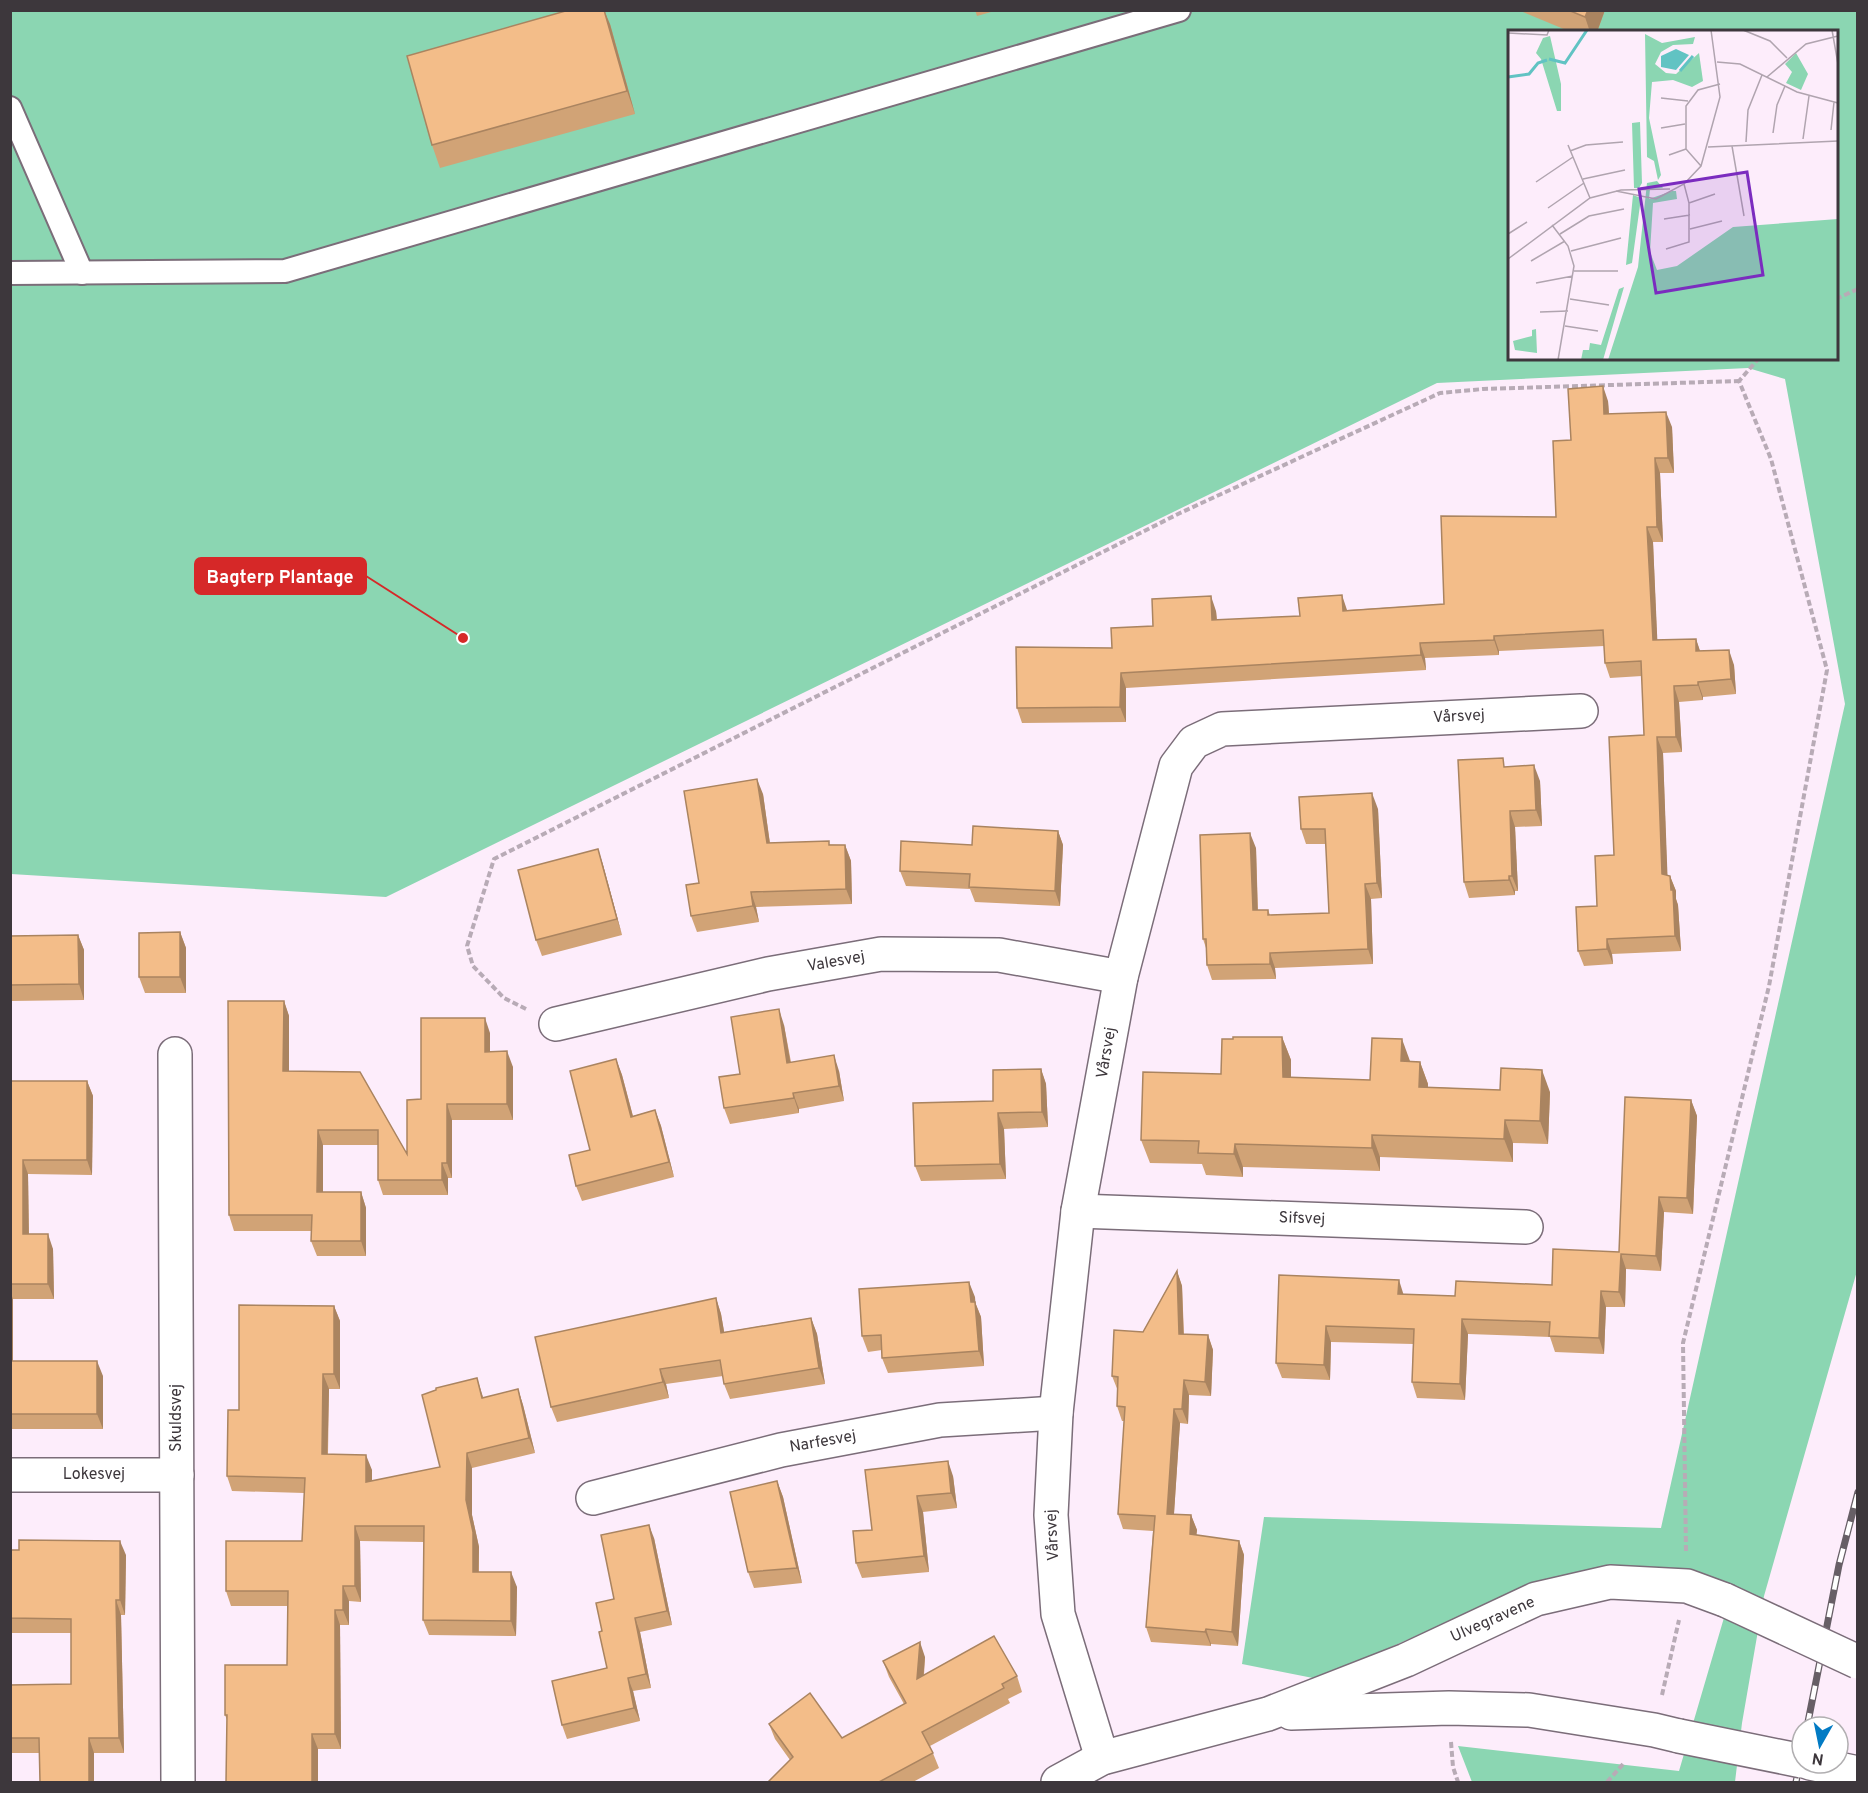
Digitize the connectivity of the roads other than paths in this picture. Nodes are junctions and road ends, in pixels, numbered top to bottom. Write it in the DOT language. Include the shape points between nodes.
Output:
graph roads {
  1 [pos="1179,10"];
  2 [pos="10,108"];
  3 [pos="10,273"];
  4 [pos="82,273"];
  5 [pos="1581,711"];
  6 [pos="1122,977"];
  7 [pos="556,1024"];
  8 [pos="175,1054"];
  9 [pos="1078,1211"];
  10 [pos="1526,1227"];
  11 [pos="1056,1413"];
  12 [pos="10,1475"];
  13 [pos="177,1475"];
  14 [pos="593,1498"];
  15 [pos="1857,1662"];
  16 [pos="1268,1714"];
  17 [pos="1102,1758"];
  18 [pos="1790,1759"];
  19 [pos="178,1782"];
  20 [pos="1058,1782"];
  1 -- 4 [label="lane" via="285,271"];
  2 -- 4 [label="lane"];
  3 -- 4 [label="lane"];
  5 -- 6 [label="street, Vårsvej" via="1222,729 1194,742 1176,766"];
  6 -- 7 [label="street, Valesvej" via="999,956 881,954 768,974"];
  6 -- 9 [label="street, Vårsvej"];
  8 -- 13 [label="street, Skuldsvej"];
  9 -- 10 [label="street, Sifsvej"];
  9 -- 11 [label="street, Vårsvej"];
  11 -- 14 [label="street, Narfesvej" via="940,1420 781,1450"];
  11 -- 17 [label="street, Vårsvej" via="1051,1515 1058,1614"];
  12 -- 13 [label="street, Lokesvej"];
  13 -- 19 [label="street, Skuldsvej"];
  15 -- 16 [label="street, Ulvegravene, bridge" via="1687,1586 1610,1582 1536,1599 1406,1660"];
  16 -- 17 [label="street, Ulvegravene"];
  16 -- 18 [label="street, Ulvegravene, bridge" via="1449,1708 1529,1710"];
  17 -- 20 [label="street, Ulvegravene"];
}
